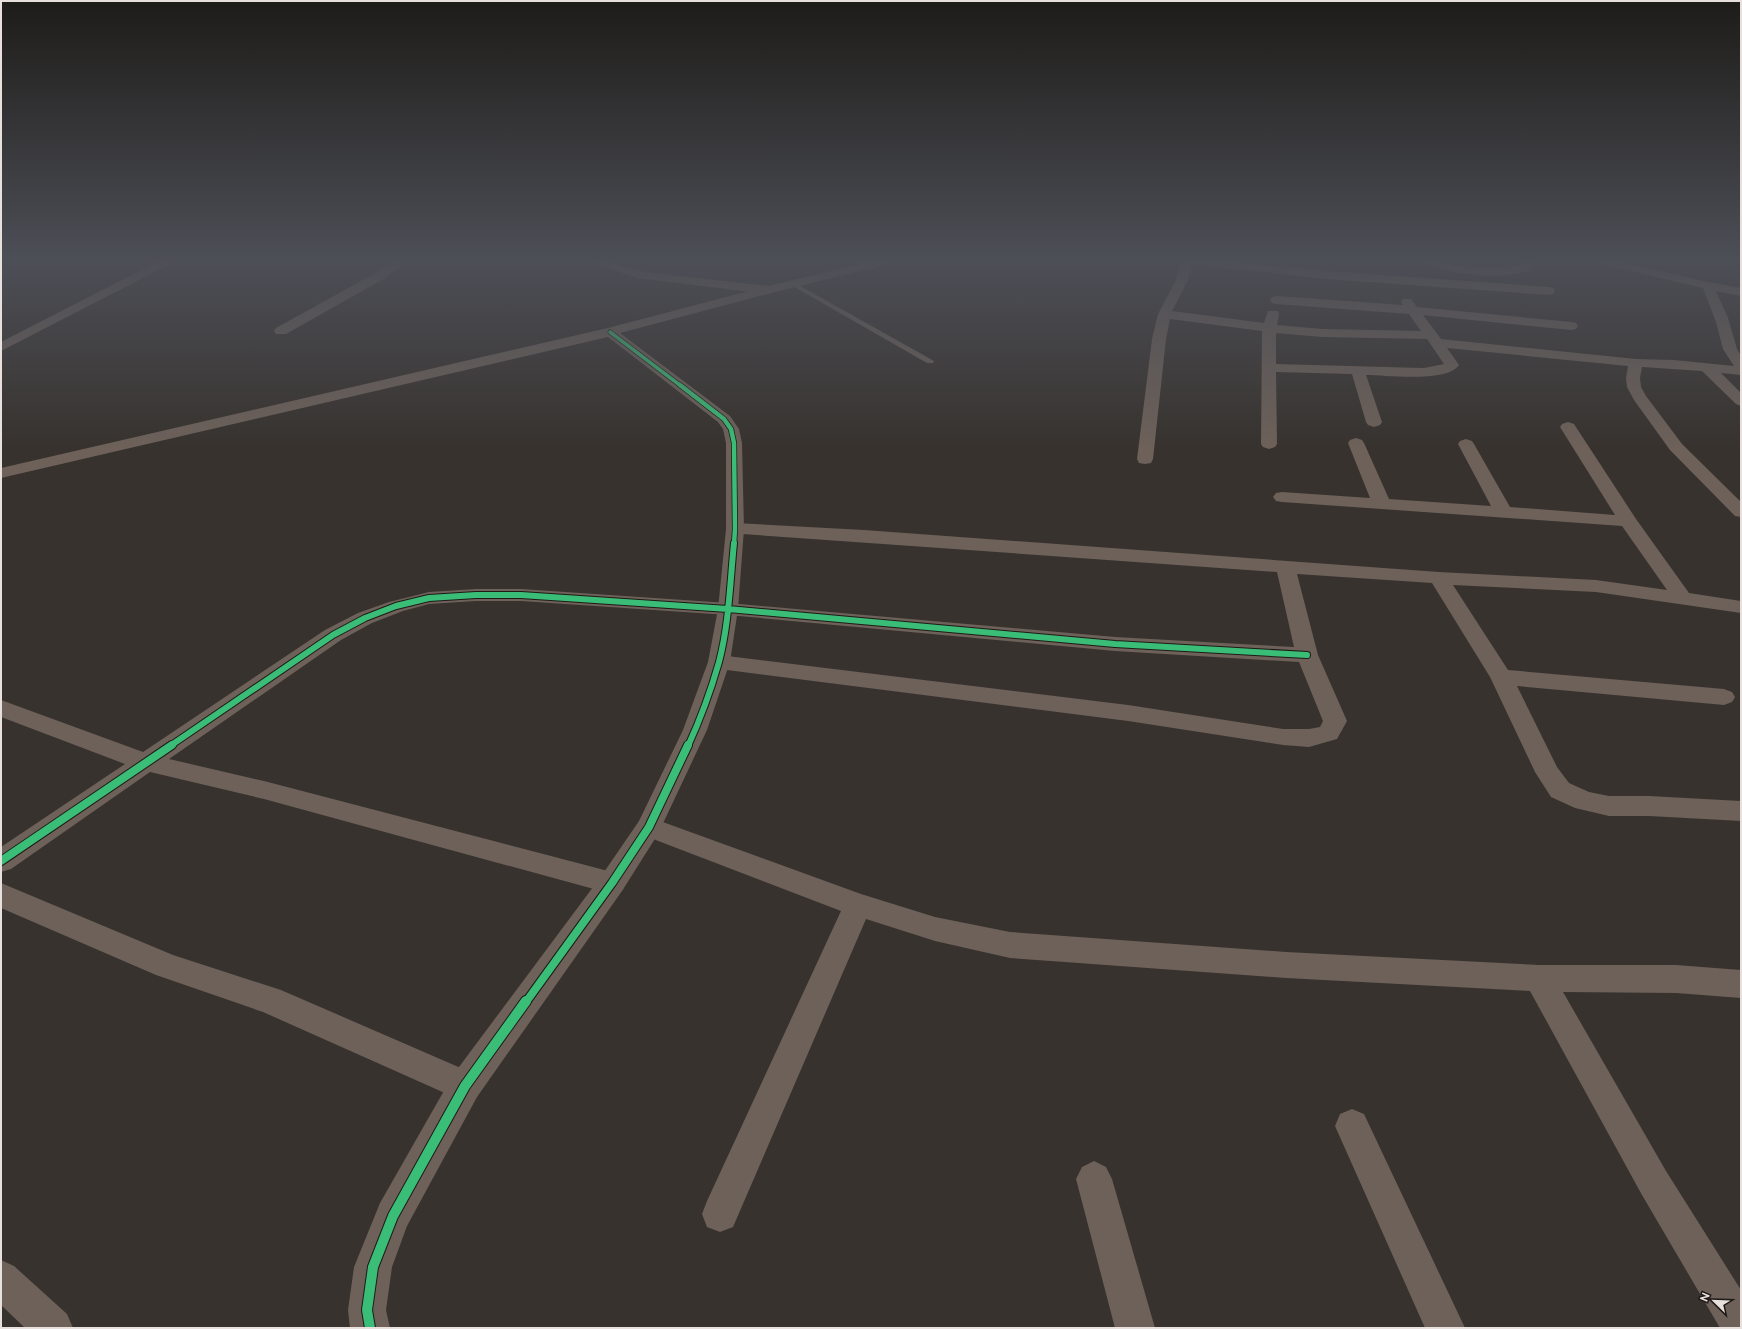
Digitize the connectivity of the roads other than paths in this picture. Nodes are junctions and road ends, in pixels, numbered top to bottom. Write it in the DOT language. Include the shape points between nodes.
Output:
graph roads {
  1 [pos="46,324"];
  2 [pos="294,324"];
  3 [pos="640,324"];
  4 [pos="864,324"];
  5 [pos="1162,324"];
  6 [pos="1239,324"];
  7 [pos="1270,324"];
  8 [pos="1422,324"];
  9 [pos="1551,324"];
  10 [pos="1724,324"];
  11 [pos="1571,326"];
  12 [pos="1269,328"];
  13 [pos="281,331"];
  14 [pos="610,332"];
  15 [pos="1433,339"];
  16 [pos="1,347"];
  17 [pos="930,361"];
  18 [pos="1636,363"];
  19 [pos="1741,364"];
  20 [pos="1706,367"];
  21 [pos="1269,368"];
  22 [pos="1358,371"];
  23 [pos="1741,371"];
  24 [pos="1741,401"];
  25 [pos="1374,422"];
  26 [pos="1568,427"];
  27 [pos="1356,442"];
  28 [pos="1269,444"];
  29 [pos="1466,444"];
  30 [pos="1145,459"];
  31 [pos="1,473"];
  32 [pos="1282,497"];
  33 [pos="1382,504"];
  34 [pos="1741,512"];
  35 [pos="1504,513"];
  36 [pos="1628,522"];
  37 [pos="735,524"];
  38 [pos="1286,567"];
  39 [pos="1439,578"];
  40 [pos="1683,599"];
  41 [pos="728,609"];
  42 [pos="1738,611"];
  43 [pos="1307,655"];
  44 [pos="719,662"];
  45 [pos="1501,677"];
  46 [pos="1724,697"];
  47 [pos="1,708"];
  48 [pos="145,762"];
  49 [pos="1741,811"];
  50 [pos="649,827"];
  51 [pos="1,861"];
  52 [pos="612,883"];
  53 [pos="1,895"];
  54 [pos="858,906"];
  55 [pos="1538,978"];
  56 [pos="1741,984"];
  57 [pos="466,1086"];
  58 [pos="1352,1126"];
  59 [pos="1094,1178"];
  60 [pos="720,1214"];
  61 [pos="1,1279"];
  62 [pos="1741,1326"];
  63 [pos="53,1328"];
  64 [pos="370,1328"];
  65 [pos="1135,1328"];
  66 [pos="1445,1328"];
  1 -- 16 [label="street"];
  2 -- 13 [label="street"];
  3 -- 14 [label="street"];
  4 -- 17 [label="lane"];
  5 -- 30 [label="street"];
  6 -- 12 [label="street"];
  7 -- 12 [label="street"];
  8 -- 15 [label="street"];
  9 -- 11 [label="street"];
  10 -- 19 [label="street" via="1728,348"];
  12 -- 15 [label="street"];
  12 -- 21 [label="street"];
  14 -- 31 [label="street"];
  14 -- 37 [label="street" via="724,419 731,429 734,443"];
  15 -- 18 [label="street"];
  15 -- 22 [label="street" via="1452,365 1446,369 1424,372"];
  18 -- 20 [label="street"];
  18 -- 34 [label="street" via="1633,378 1639,397 1676,447"];
  20 -- 23 [label="street"];
  20 -- 24 [label="street"];
  21 -- 22 [label="street"];
  21 -- 28 [label="street"];
  22 -- 25 [label="street"];
  26 -- 36 [label="street"];
  27 -- 33 [label="street"];
  29 -- 35 [label="street"];
  32 -- 33 [label="street"];
  33 -- 35 [label="street"];
  35 -- 36 [label="street"];
  36 -- 40 [label="street"];
  37 -- 38 [label="street"];
  37 -- 41 [label="street"];
  38 -- 39 [label="street"];
  38 -- 43 [label="street"];
  39 -- 40 [label="street" via="1596,586"];
  39 -- 45 [label="street"];
  40 -- 42 [label="street"];
  41 -- 43 [label="street" via="1114,644"];
  41 -- 44 [label="street"];
  41 -- 48 [label="street" via="514,595 429,598 396,606 365,618 333,635"];
  43 -- 44 [label="street" via="1335,721 1329,733 1309,738 1283,737 1128,713"];
  44 -- 50 [label="street" via="689,742"];
  45 -- 46 [label="street"];
  45 -- 49 [label="street" via="1546,772 1560,790 1584,801 1609,806"];
  47 -- 48 [label="street"];
  48 -- 51 [label="street"];
  48 -- 52 [label="street" via="264,790"];
  50 -- 52 [label="street"];
  50 -- 54 [label="street"];
  52 -- 57 [label="street"];
  53 -- 57 [label="street" via="167,966 270,1000"];
  54 -- 55 [label="street" via="935,929 1010,945 1286,965"];
  54 -- 60 [label="street"];
  55 -- 56 [label="street" via="1676,979"];
  55 -- 62 [label="street" via="1654,1183"];
  57 -- 64 [label="street" via="394,1216 373,1267 367,1310"];
  58 -- 66 [label="street"];
  59 -- 65 [label="street"];
  61 -- 63 [label="street"];
}
